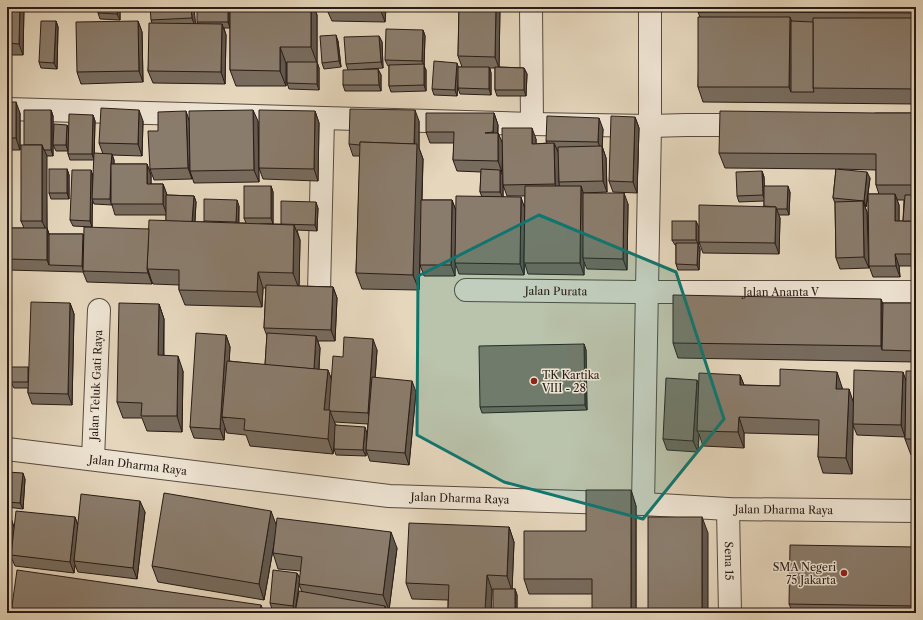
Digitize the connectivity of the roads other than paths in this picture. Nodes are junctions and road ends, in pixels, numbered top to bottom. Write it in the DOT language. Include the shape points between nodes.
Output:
graph roads {
  1 [pos="531,7"];
  2 [pos="650,7"];
  3 [pos="7,109"];
  4 [pos="323,118"];
  5 [pos="532,124"];
  6 [pos="766,125"];
  7 [pos="650,126"];
  8 [pos="466,290"];
  9 [pos="319,292"];
  10 [pos="646,292"];
  11 [pos="916,292"];
  12 [pos="99,310"];
  13 [pos="7,449"];
  14 [pos="93,459"];
  15 [pos="643,504"];
  16 [pos="728,509"];
  17 [pos="916,511"];
  18 [pos="730,613"];
  1 -- 5 [label="street"];
  2 -- 7 [label="street"];
  3 -- 4 [label="street"];
  4 -- 5 [label="street"];
  4 -- 9 [label="street"];
  5 -- 7 [label="street"];
  6 -- 7 [label="street"];
  7 -- 10 [label="street"];
  8 -- 10 [label="street, Jalan Purata"];
  10 -- 11 [label="street, Jalan Ananta V"];
  10 -- 15 [label="street"];
  12 -- 14 [label="street, Jalan Teluk Gati Raya"];
  13 -- 14 [label="street, Jalan Dharma Raya"];
  14 -- 15 [label="street, Jalan Dharma Raya" via="389,496"];
  15 -- 16 [label="street, Jalan Dharma Raya"];
  16 -- 17 [label="street, Jalan Dharma Raya"];
  16 -- 18 [label="street, Sena 15"];
}
